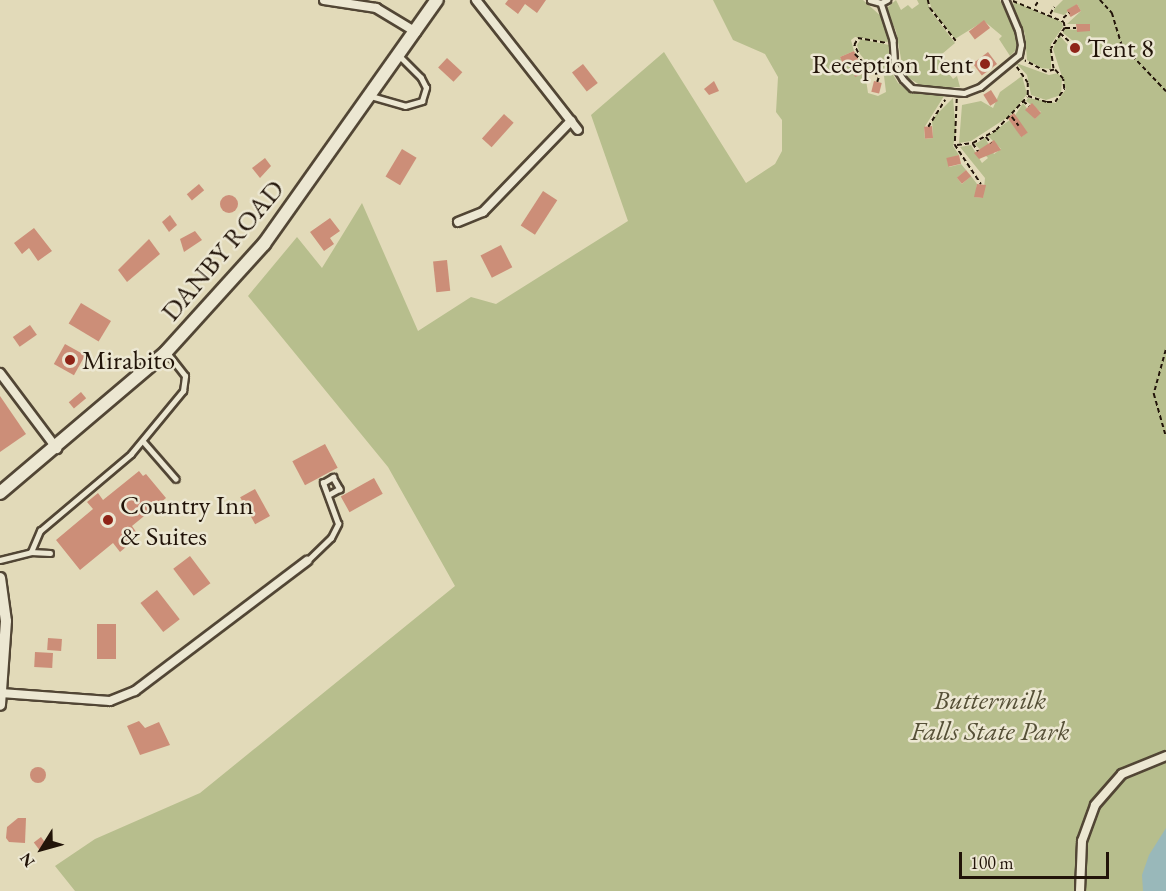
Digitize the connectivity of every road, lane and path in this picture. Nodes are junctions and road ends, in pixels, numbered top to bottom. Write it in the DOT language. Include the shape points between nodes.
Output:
graph roads {
  1 [pos="324,0"];
  2 [pos="437,0"];
  3 [pos="476,0"];
  4 [pos="870,0"];
  5 [pos="887,0"];
  6 [pos="928,0"];
  7 [pos="1038,0"];
  8 [pos="1100,0"];
  9 [pos="1006,1"];
  10 [pos="881,3"];
  11 [pos="1034,7"];
  12 [pos="1054,7"];
  13 [pos="1050,14"];
  14 [pos="1068,14"];
  15 [pos="1062,19"];
  16 [pos="1065,28"];
  17 [pos="1076,28"];
  18 [pos="416,32"];
  19 [pos="1060,33"];
  20 [pos="956,41"];
  21 [pos="1071,43"];
  22 [pos="893,44"];
  23 [pos="399,56"];
  24 [pos="1019,56"];
  25 [pos="1013,62"];
  26 [pos="895,66"];
  27 [pos="1054,70"];
  28 [pos="1166,91"];
  29 [pos="954,92"];
  30 [pos="371,96"];
  31 [pos="1028,96"];
  32 [pos="1023,101"];
  33 [pos="1029,106"];
  34 [pos="1012,117"];
  35 [pos="571,122"];
  36 [pos="1019,126"];
  37 [pos="928,127"];
  38 [pos="578,130"];
  39 [pos="985,136"];
  40 [pos="973,143"];
  41 [pos="991,143"];
  42 [pos="955,145"];
  43 [pos="978,151"];
  44 [pos="963,157"];
  45 [pos="960,159"];
  46 [pos="971,169"];
  47 [pos="969,173"];
  48 [pos="981,184"];
  49 [pos="458,222"];
  50 [pos="1166,350"];
  51 [pos="166,352"];
  52 [pos="0,373"];
  53 [pos="1166,436"];
  54 [pos="143,441"];
  55 [pos="57,449"];
  56 [pos="176,479"];
  57 [pos="0,494"];
  58 [pos="329,495"];
  59 [pos="31,552"];
  60 [pos="50,553"];
  61 [pos="0,560"];
  62 [pos="307,561"];
  63 [pos="0,578"];
  64 [pos="1,693"];
  65 [pos="0,705"];
  66 [pos="1166,756"];
  67 [pos="1080,891"];
  1 -- 18 [label="street" via="376,8"];
  2 -- 18 [label="main road, DANBY ROAD"];
  3 -- 35 [label="street"];
  4 -- 10 [label="lane"];
  5 -- 10 [label="lane"];
  6 -- 20 [label="path"];
  7 -- 11 [label="path"];
  8 -- 28 [label="path" via="1112,13 1122,45"];
  9 -- 11 [label="path"];
  9 -- 24 [label="lane" via="1021,45"];
  10 -- 22 [label="lane"];
  11 -- 13 [label="path"];
  12 -- 13 [label="path"];
  13 -- 15 [label="path"];
  14 -- 15 [label="path"];
  15 -- 16 [label="path"];
  16 -- 17 [label="path"];
  16 -- 19 [label="path"];
  18 -- 23 [label="main road, DANBY ROAD"];
  19 -- 21 [label="path"];
  19 -- 27 [label="path" via="1051,49"];
  22 -- 26 [label="lane"];
  22 -- 26 [label="path" via="858,38 854,45 866,68 878,78"];
  23 -- 30 [label="main road, DANBY ROAD"];
  23 -- 30 [label="lane" via="421,78 426,88 422,101 405,106"];
  24 -- 25 [label="lane"];
  24 -- 27 [label="path" via="1034,68"];
  25 -- 29 [label="lane" via="980,87"];
  25 -- 31 [label="path" via="1024,75"];
  26 -- 29 [label="lane" via="912,88"];
  27 -- 31 [label="path" via="1064,79 1062,96 1047,102"];
  29 -- 37 [label="path"];
  29 -- 42 [label="path" via="959,130"];
  30 -- 51 [label="main road, DANBY ROAD" via="264,244"];
  31 -- 32 [label="path"];
  32 -- 33 [label="path"];
  32 -- 34 [label="path"];
  34 -- 36 [label="path"];
  34 -- 39 [label="path"];
  35 -- 38 [label="street"];
  35 -- 49 [label="street" via="483,212"];
  39 -- 40 [label="path"];
  39 -- 41 [label="path"];
  40 -- 42 [label="path"];
  40 -- 43 [label="path"];
  42 -- 44 [label="path"];
  44 -- 45 [label="path"];
  44 -- 46 [label="path"];
  46 -- 47 [label="path"];
  46 -- 48 [label="path" via="982,180"];
  50 -- 53 [label="path" via="1154,394"];
  51 -- 54 [label="lane" via="185,376 185,387"];
  51 -- 55 [label="main road, DANBY ROAD"];
  52 -- 55 [label="street"];
  54 -- 56 [label="lane"];
  54 -- 59 [label="lane" via="40,531"];
  55 -- 57 [label="main road, DANBY ROAD"];
  58 -- 62 [label="lane" via="338,524 331,538"];
  59 -- 60 [label="lane"];
  59 -- 61 [label="lane"];
  62 -- 64 [label="street" via="135,691 110,701"];
  63 -- 64 [label="street" via="6,621"];
  64 -- 65 [label="street"];
  66 -- 67 [label="street" via="1122,774 1095,805 1082,841"];
}
